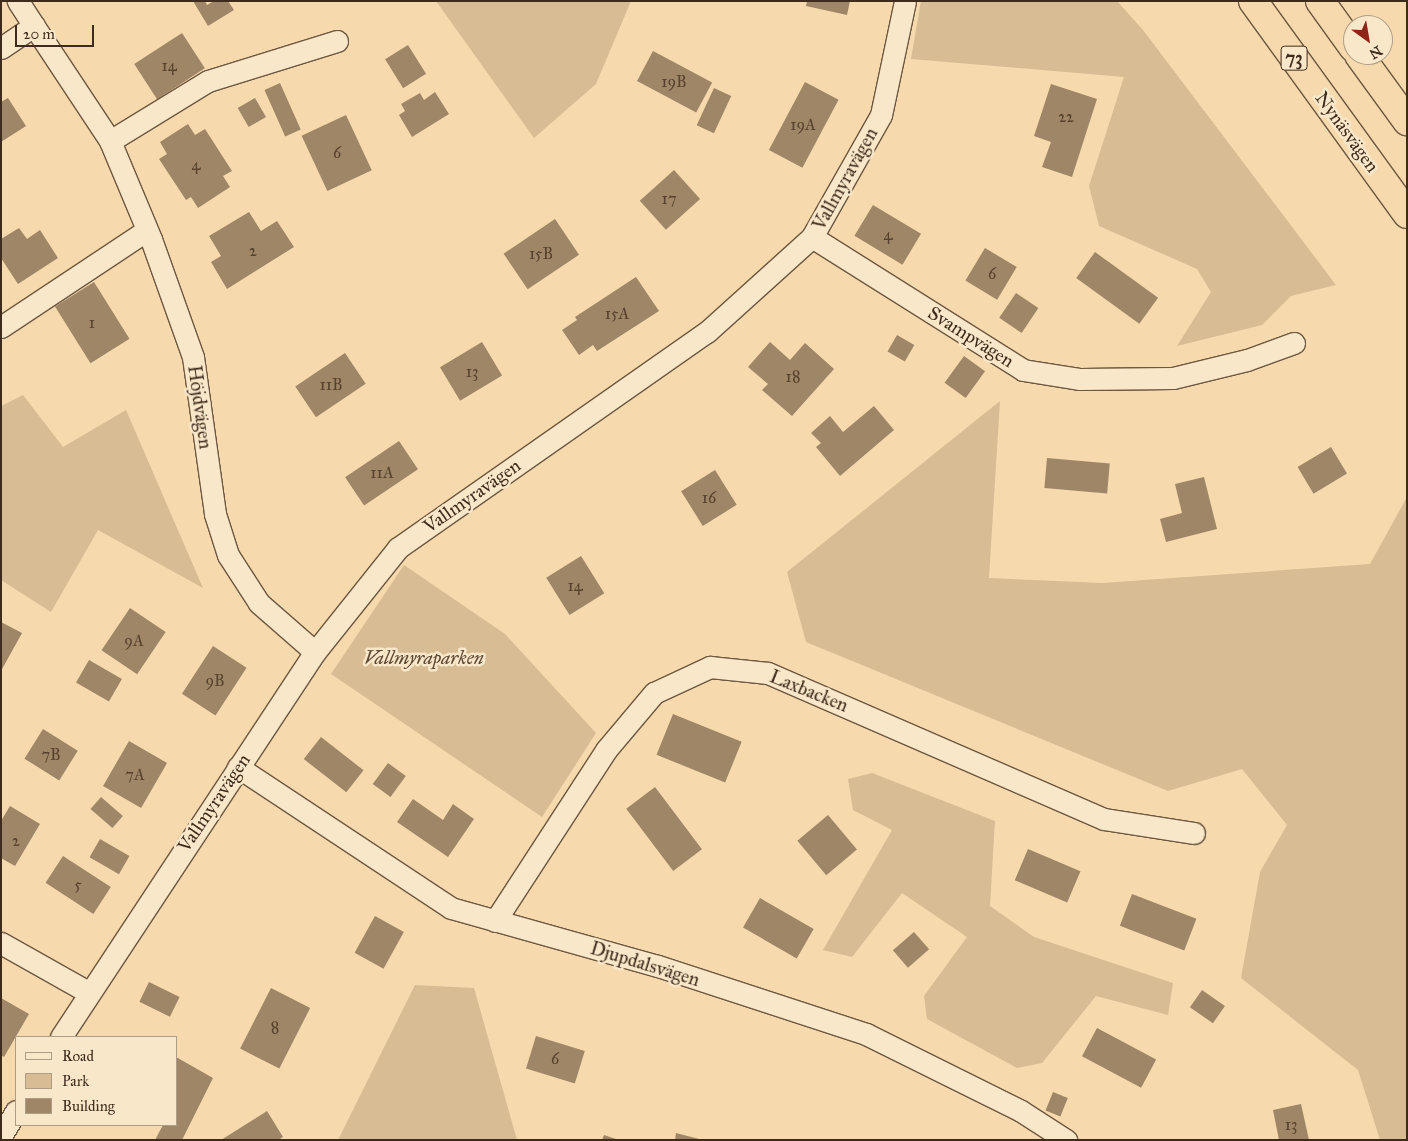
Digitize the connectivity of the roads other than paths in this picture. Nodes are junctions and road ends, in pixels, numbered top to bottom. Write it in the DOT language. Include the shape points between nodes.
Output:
graph roads {
  1 [pos="18,1"];
  2 [pos="905,1"];
  3 [pos="1240,1"];
  4 [pos="1253,1"];
  5 [pos="1320,1"];
  6 [pos="34,26"];
  7 [pos="1343,33"];
  8 [pos="337,40"];
  9 [pos="1,48"];
  10 [pos="1366,65"];
  11 [pos="1334,114"];
  12 [pos="1407,121"];
  13 [pos="110,141"];
  14 [pos="1407,214"];
  15 [pos="147,230"];
  16 [pos="812,237"];
  17 [pos="1,327"];
  18 [pos="1294,343"];
  19 [pos="315,652"];
  20 [pos="238,767"];
  21 [pos="1194,833"];
  22 [pos="495,921"];
  23 [pos="1,943"];
  24 [pos="88,992"];
  25 [pos="62,1036"];
  26 [pos="15,1113"];
  27 [pos="1,1136"];
  28 [pos="1066,1140"];
  1 -- 6 [label="street, Höjdvägen"];
  2 -- 16 [label="street, Vallmyravägen" via="881,114"];
  3 -- 11 [label="highway"];
  4 -- 11 [label="highway, Nynäsvägen / 73"];
  5 -- 7 [label="highway"];
  6 -- 9 [label="street"];
  6 -- 13 [label="street, Höjdvägen"];
  8 -- 13 [label="street" via="208,81"];
  10 -- 12 [label="highway"];
  11 -- 14 [label="highway, Nynäsvägen / 73"];
  13 -- 15 [label="street, Höjdvägen"];
  15 -- 17 [label="street"];
  15 -- 19 [label="street, Höjdvägen" via="193,357 215,514 228,555 259,603"];
  16 -- 18 [label="street, Svampvägen" via="1023,370 1080,379 1173,378 1247,360"];
  16 -- 19 [label="street, Vallmyravägen" via="707,332 398,548"];
  19 -- 20 [label="street, Vallmyravägen"];
  20 -- 22 [label="street, Djupdalsvägen" via="451,908"];
  20 -- 24 [label="street, Vallmyravägen"];
  21 -- 22 [label="street, Laxbacken" via="1104,819 768,672 710,667 654,692 606,750"];
  22 -- 28 [label="street, Djupdalsvägen" via="658,966 866,1034 1021,1111"];
  23 -- 24 [label="street"];
  24 -- 25 [label="street, Vallmyravägen"];
  26 -- 27 [label="street"];
}
